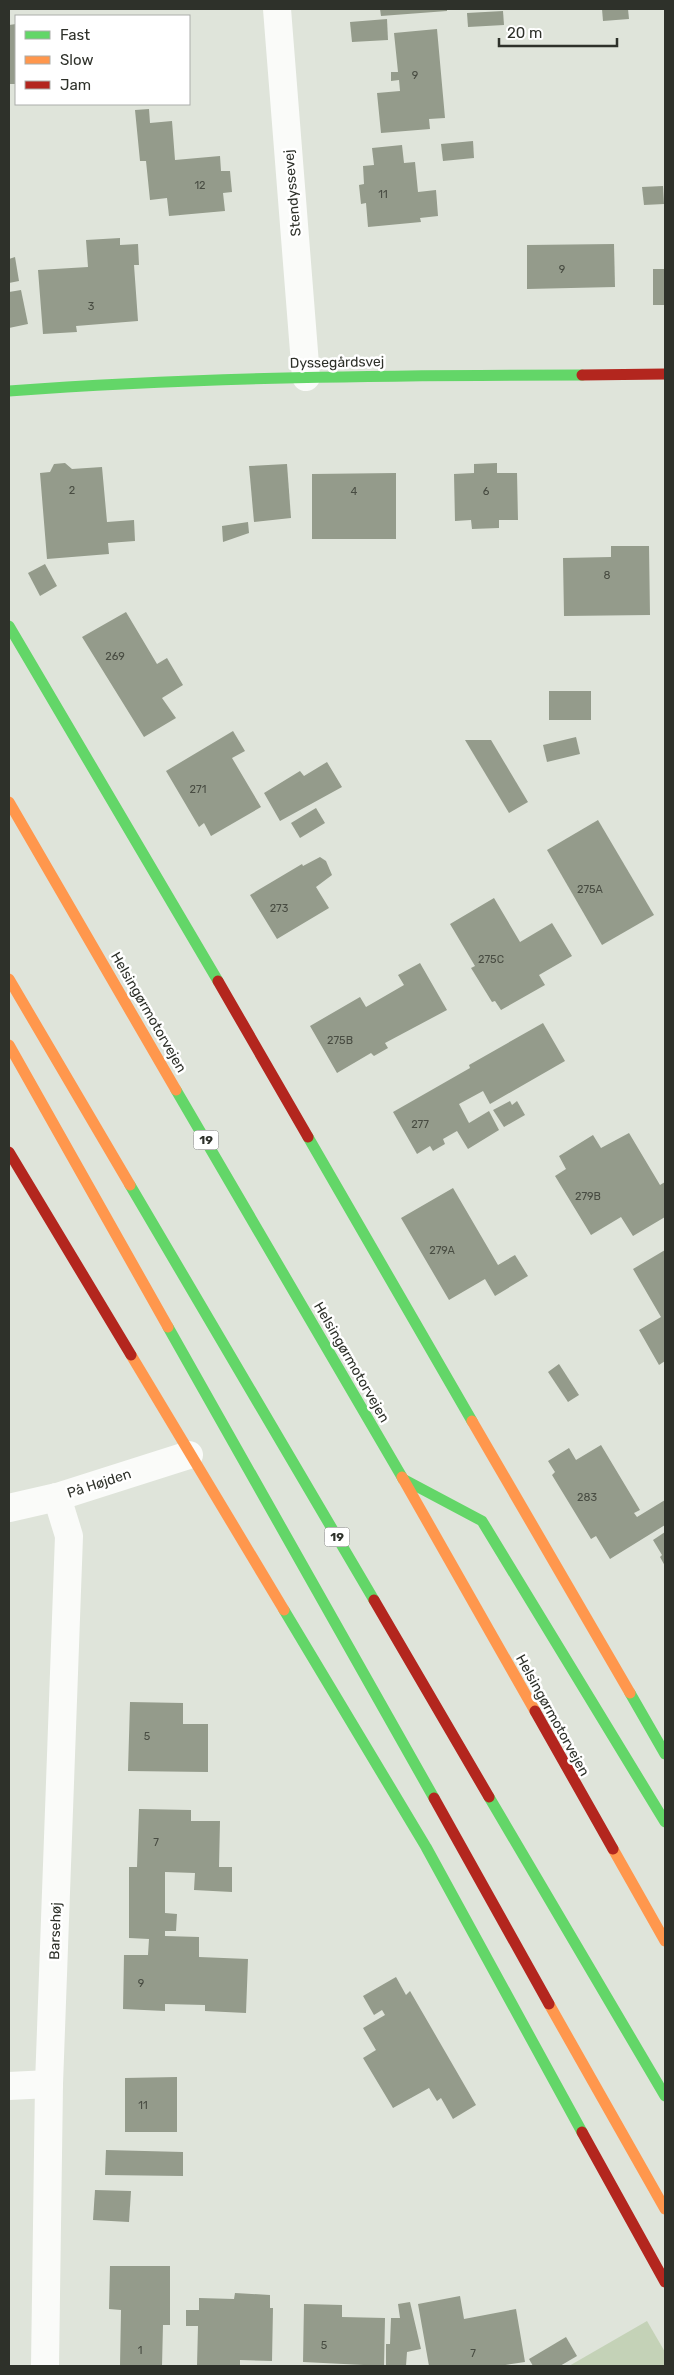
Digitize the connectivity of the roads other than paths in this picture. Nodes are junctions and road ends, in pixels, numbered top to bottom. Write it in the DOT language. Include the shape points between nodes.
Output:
graph roads {
  1 [pos="277,9"];
  2 [pos="665,374"];
  3 [pos="306,377"];
  4 [pos="9,391"];
  5 [pos="9,626"];
  6 [pos="9,802"];
  7 [pos="9,979"];
  8 [pos="9,1045"];
  9 [pos="9,1152"];
  10 [pos="189,1455"];
  11 [pos="403,1480"];
  12 [pos="58,1497"];
  13 [pos="9,1508"];
  14 [pos="665,1754"];
  15 [pos="665,1822"];
  16 [pos="665,1941"];
  17 [pos="50,2084"];
  18 [pos="9,2086"];
  19 [pos="665,2096"];
  20 [pos="665,2210"];
  21 [pos="665,2282"];
  22 [pos="44,2366"];
  1 -- 3 [label="street, Stendyssevej"];
  2 -- 3 [label="main road, Dyssegårdsvej"];
  3 -- 4 [label="main road, Dyssegårdsvej" via="95,383"];
  5 -- 14 [label="main road"];
  6 -- 11 [label="main road, Helsingørmotorvejen / 19"];
  7 -- 19 [label="main road, 19"];
  8 -- 20 [label="main road"];
  9 -- 10 [label="main road"];
  10 -- 12 [label="street, På Højden"];
  10 -- 21 [label="main road" via="426,1847"];
  11 -- 15 [label="main road" via="482,1521"];
  11 -- 16 [label="main road, Helsingørmotorvejen / 19"];
  12 -- 13 [label="street, På Højden"];
  12 -- 17 [label="street, Barsehøj" via="69,1536"];
  17 -- 18 [label="street"];
  17 -- 22 [label="street, Barsehøj"];
}
